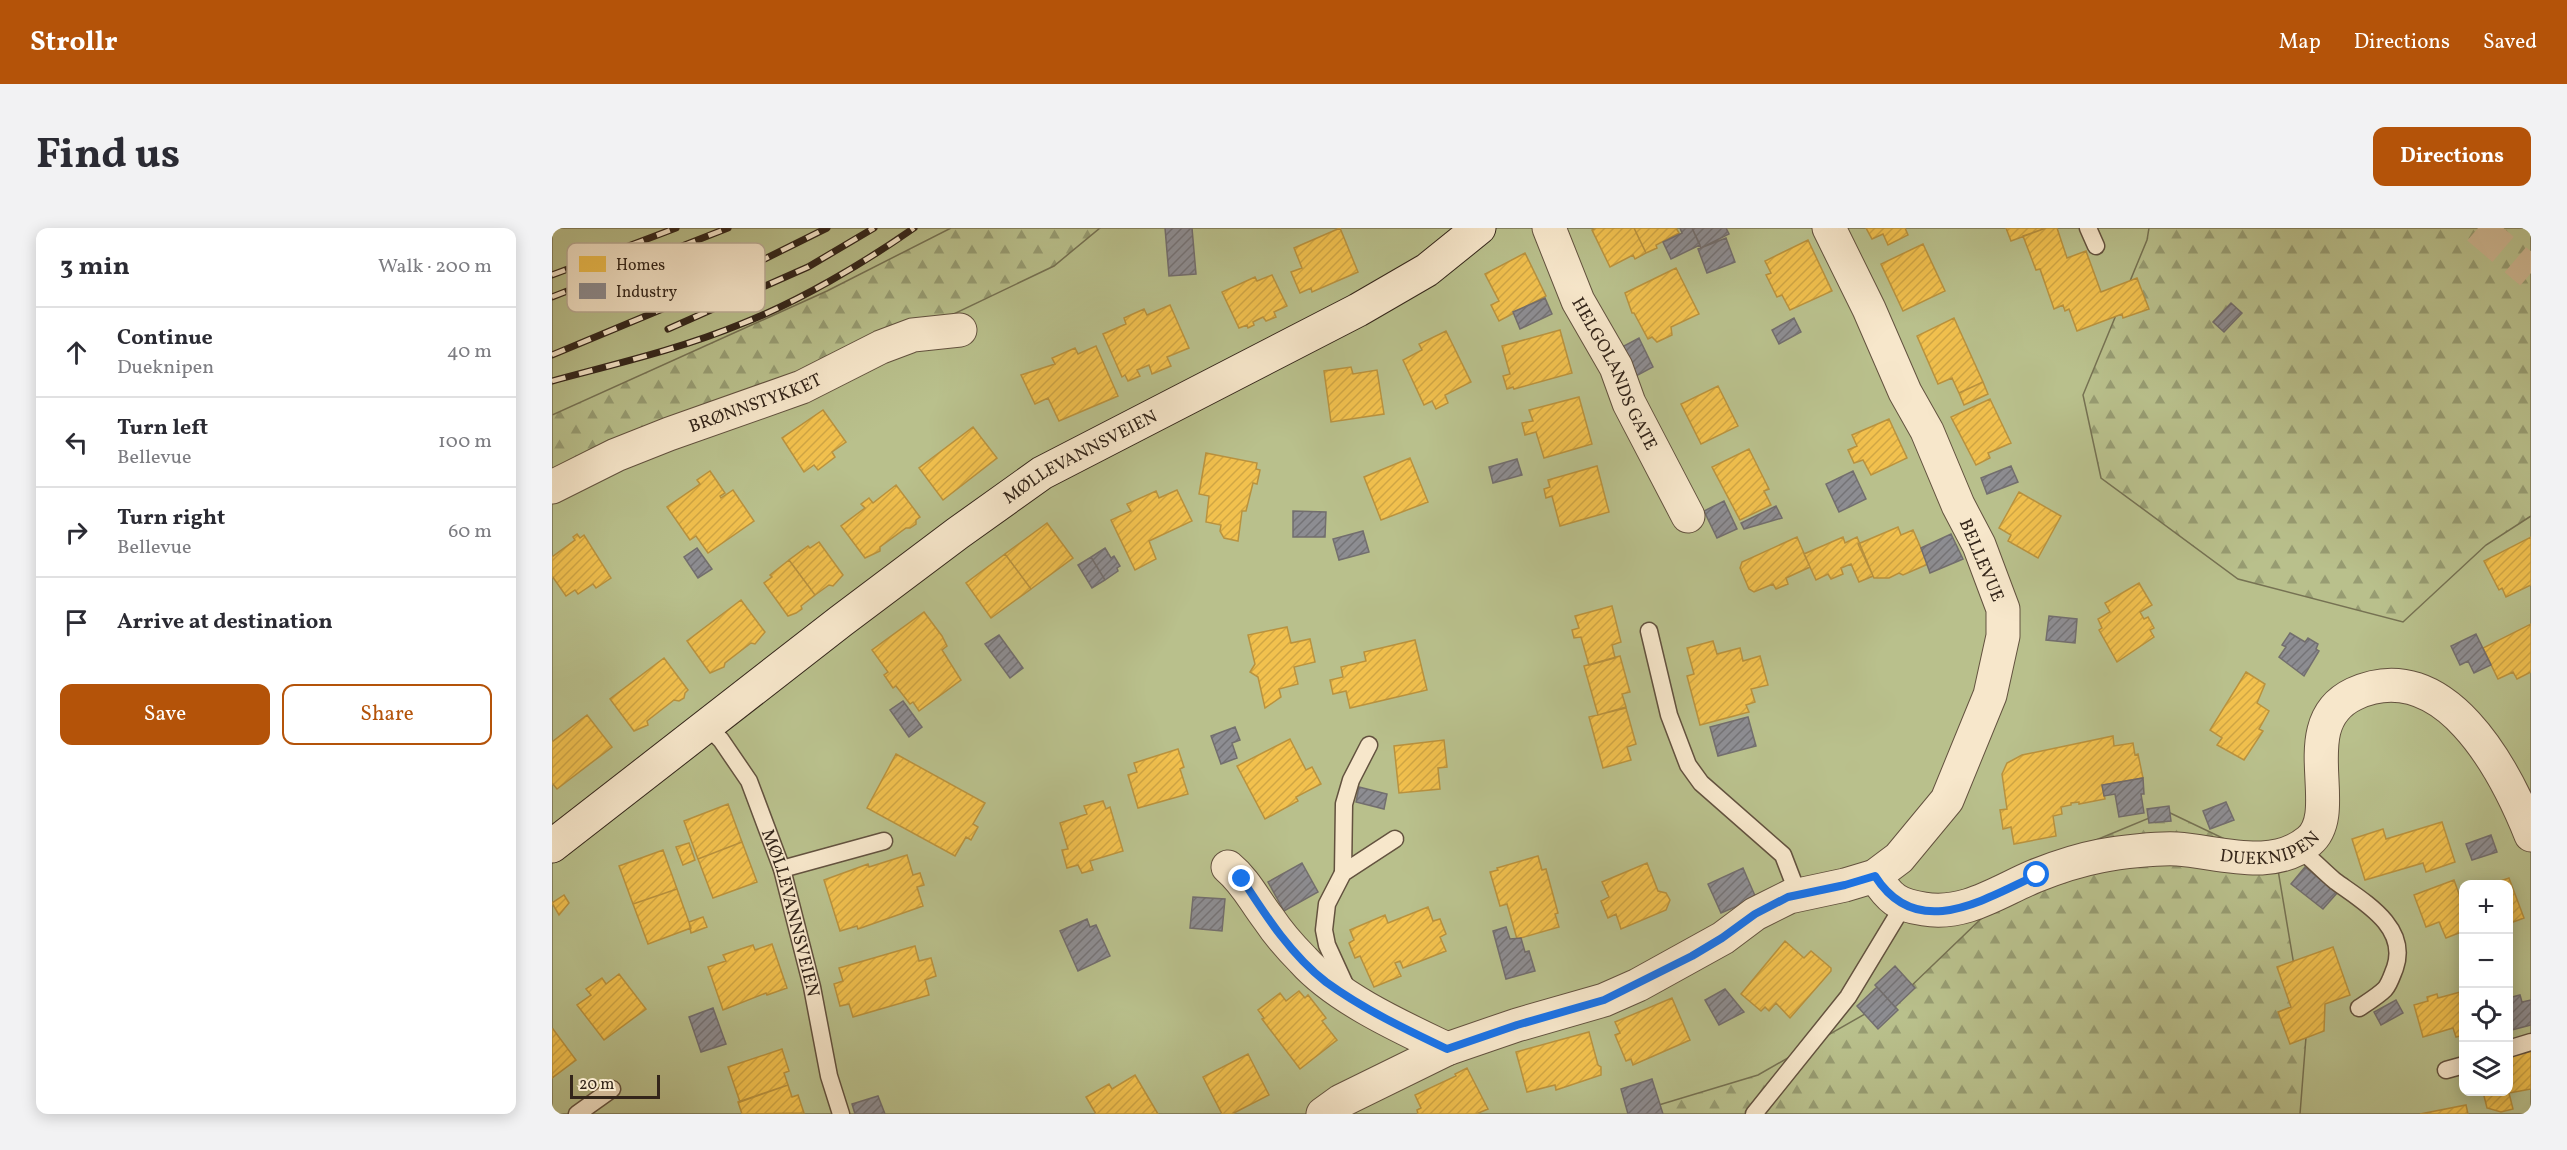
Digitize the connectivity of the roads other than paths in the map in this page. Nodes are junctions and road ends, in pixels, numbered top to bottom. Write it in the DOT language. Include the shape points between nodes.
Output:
graph roads {
  1 [pos="1479,228"];
  2 [pos="1549,228"];
  3 [pos="1828,228"];
  4 [pos="2088,228"];
  5 [pos="2096,246"];
  6 [pos="960,330"];
  7 [pos="552,487"];
  8 [pos="1688,516"];
  9 [pos="1649,631"];
  10 [pos="707,726"];
  11 [pos="1369,745"];
  12 [pos="2524,797"];
  13 [pos="2531,835"];
  14 [pos="1395,840"];
  15 [pos="884,841"];
  16 [pos="552,846"];
  17 [pos="2297,847"];
  18 [pos="1228,867"];
  19 [pos="782,869"];
  20 [pos="1343,873"];
  21 [pos="1875,876"];
  22 [pos="1798,894"];
  23 [pos="1903,906"];
  24 [pos="1351,997"];
  25 [pos="2359,1008"];
  26 [pos="2531,1042"];
  27 [pos="2513,1047"];
  28 [pos="1447,1049"];
  29 [pos="2459,1066"];
  30 [pos="2446,1070"];
  31 [pos="612,1089"];
  32 [pos="577,1114"];
  33 [pos="841,1114"];
  34 [pos="1323,1114"];
  35 [pos="1754,1114"];
  1 -- 10 [label="street, MØLLEVANNSVEIEN" via="1428,270 1358,310 1042,473 958,532"];
  2 -- 8 [label="street, HELGOLANDS GATE" via="1578,301 1616,367 1629,404"];
  3 -- 21 [label="street, BELLEVUE" via="1927,431 1979,545 2003,609 2003,636 1993,685 1947,800 1899,858"];
  4 -- 5 [label="lane"];
  6 -- 7 [label="street, BRØNNSTYKKET" via="913,335 881,347 802,387 616,455"];
  9 -- 22 [label="lane" via="1669,715 1688,765 1701,783 1784,855"];
  10 -- 16 [label="street, MØLLEVANNSVEIEN"];
  10 -- 19 [label="lane, MØLLEVANNSVEIEN" via="749,781"];
  11 -- 20 [label="lane" via="1344,804"];
  12 -- 13 [label="street, DUEKNIPEN"];
  12 -- 17 [label="street, DUEKNIPEN" via="2458,714 2433,697 2407,687 2379,687 2354,694 2329,714 2323,737 2319,823 2311,840"];
  14 -- 20 [label="lane"];
  15 -- 19 [label="lane"];
  17 -- 23 [label="street, DUEKNIPEN" via="2264,858 2175,849 2101,856 2037,875 1969,906 1941,912"];
  17 -- 25 [label="lane" via="2370,907 2396,938 2398,958 2389,983"];
  18 -- 24 [label="street" via="1242,879 1304,962"];
  19 -- 33 [label="lane, MØLLEVANNSVEIEN"];
  20 -- 24 [label="lane" via="1327,904 1324,930"];
  21 -- 22 [label="street, BELLEVUE"];
  21 -- 23 [label="street" via="1886,893"];
  22 -- 28 [label="street, BELLEVUE" via="1755,914 1692,956 1604,1000"];
  23 -- 35 [label="lane" via="1848,997"];
  24 -- 28 [label="street"];
  26 -- 27 [label="lane"];
  28 -- 34 [label="street, BELLEVUE" via="1341,1101"];
  29 -- 30 [label="lane"];
  31 -- 32 [label="lane"];
}
